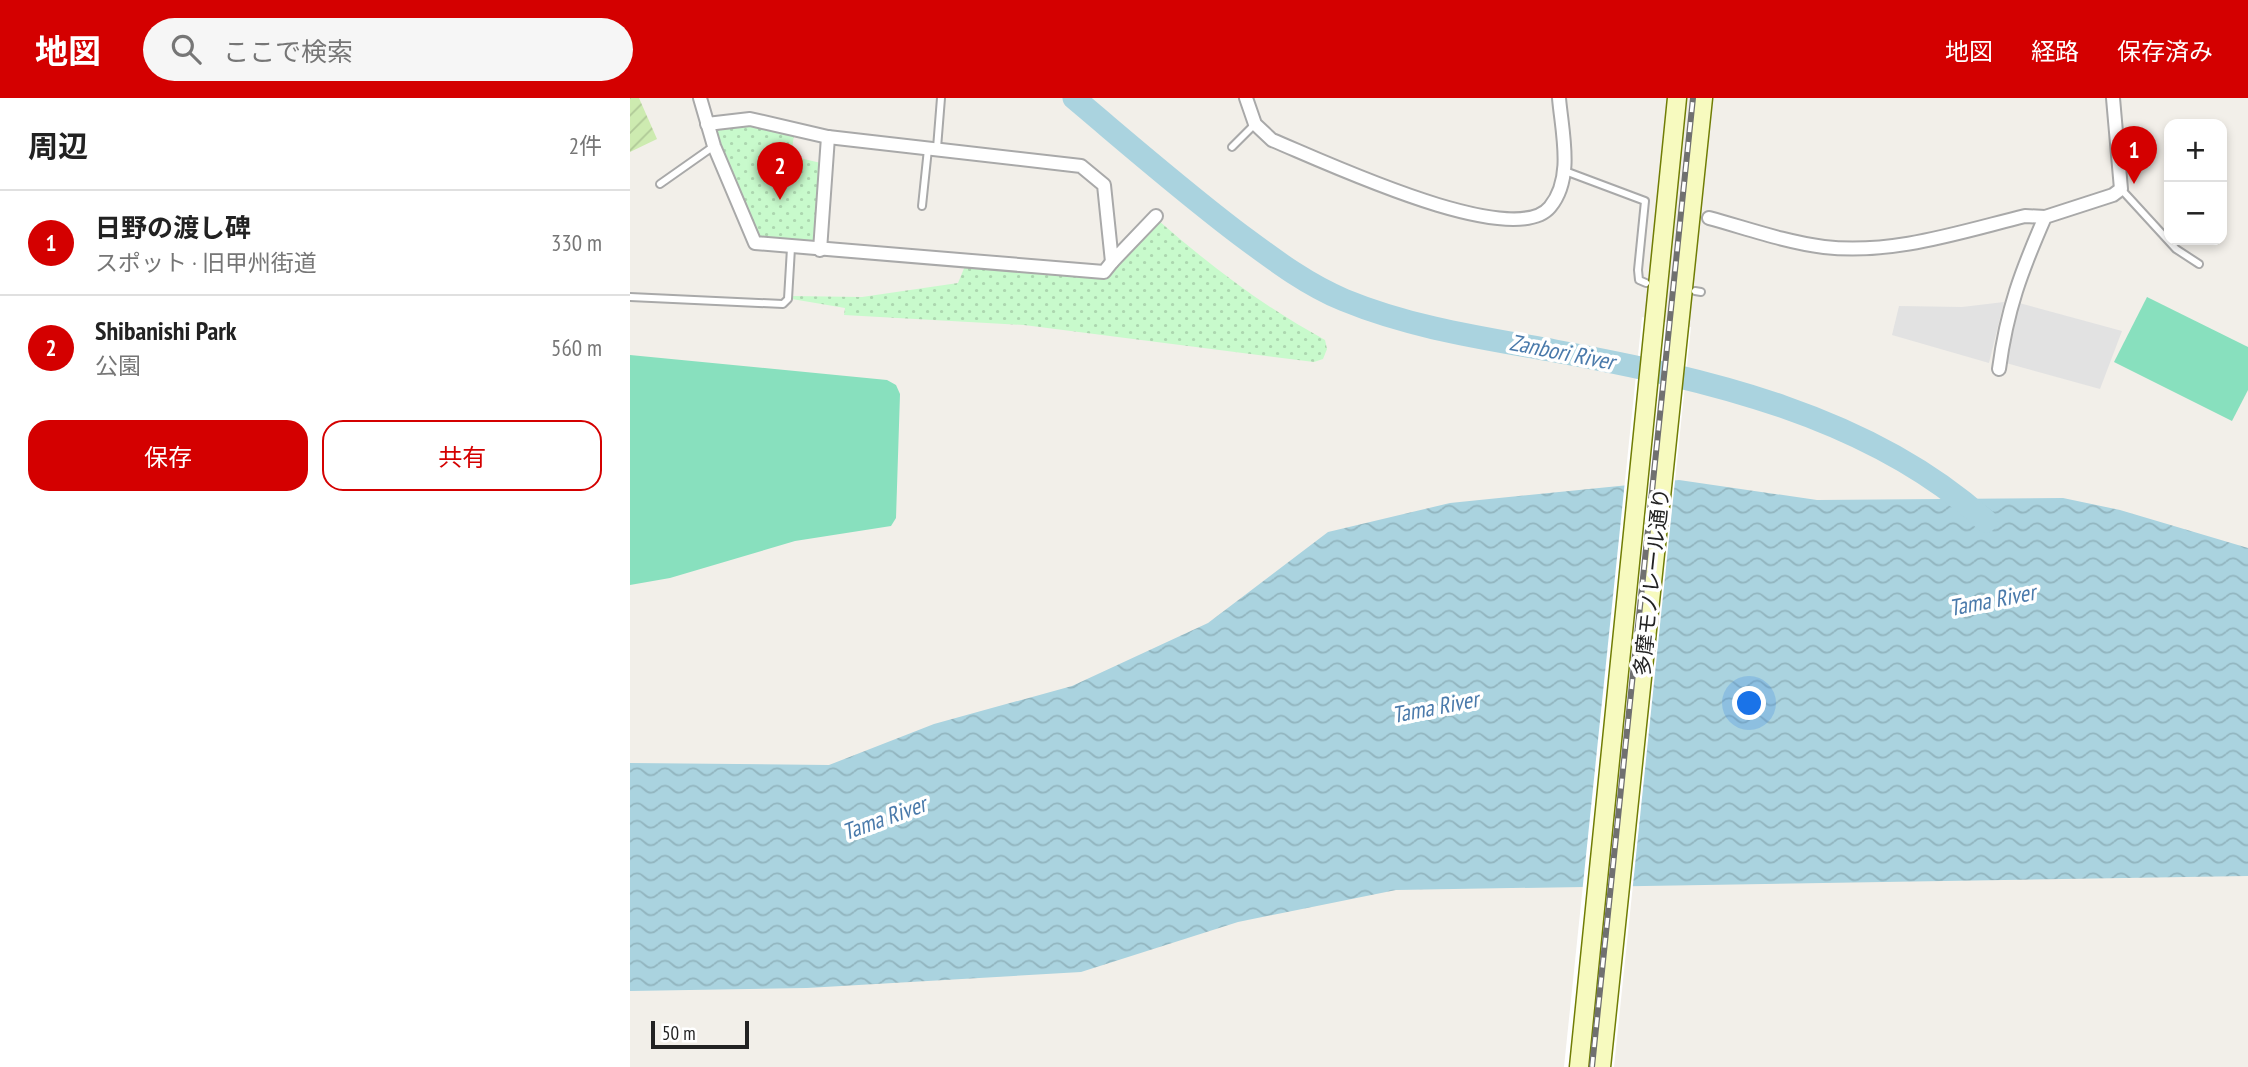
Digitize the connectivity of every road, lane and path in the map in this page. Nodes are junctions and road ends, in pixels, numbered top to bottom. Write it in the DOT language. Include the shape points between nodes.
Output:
graph roads {
  1 [pos="700,98"];
  2 [pos="941,98"];
  3 [pos="1246,98"];
  4 [pos="1559,98"];
  5 [pos="1677,98"];
  6 [pos="1703,98"];
  7 [pos="2113,98"];
  8 [pos="707,124"];
  9 [pos="1255,124"];
  10 [pos="828,137"];
  11 [pos="714,146"];
  12 [pos="933,148"];
  13 [pos="1232,148"];
  14 [pos="1565,171"];
  15 [pos="660,184"];
  16 [pos="2121,189"];
  17 [pos="922,206"];
  18 [pos="1156,216"];
  19 [pos="2045,217"];
  20 [pos="1709,218"];
  21 [pos="791,248"];
  22 [pos="820,250"];
  23 [pos="1112,262"];
  24 [pos="2199,264"];
  25 [pos="1646,283"];
  26 [pos="630,297"];
  27 [pos="1999,369"];
  28 [pos="1579,1067"];
  29 [pos="1601,1067"];
  1 -- 8 [label="street"];
  2 -- 12 [label="lane"];
  3 -- 9 [label="street"];
  4 -- 14 [label="street"];
  5 -- 28 [label="main road, 多摩モノレール通り"];
  6 -- 29 [label="main road, 多摩モノレール通り"];
  7 -- 16 [label="street"];
  8 -- 10 [label="street" via="750,119"];
  8 -- 11 [label="street"];
  9 -- 13 [label="lane"];
  9 -- 14 [label="street" via="1272,140 1428,204 1494,218 1519,220 1542,215 1551,207"];
  10 -- 12 [label="street"];
  10 -- 22 [label="street"];
  11 -- 15 [label="lane"];
  11 -- 21 [label="street" via="755,243"];
  12 -- 17 [label="lane"];
  12 -- 23 [label="street" via="1081,166 1104,185"];
  14 -- 25 [label="lane" via="1645,201 1638,270 1639,281"];
  16 -- 19 [label="street"];
  16 -- 24 [label="lane" via="2176,249"];
  18 -- 23 [label="street"];
  19 -- 20 [label="street" via="2025,216 1906,244 1848,248 1801,243"];
  19 -- 27 [label="street" via="2018,277"];
  21 -- 22 [label="street"];
  21 -- 26 [label="lane" via="788,299 783,304"];
  22 -- 23 [label="street" via="1104,271"];
}
